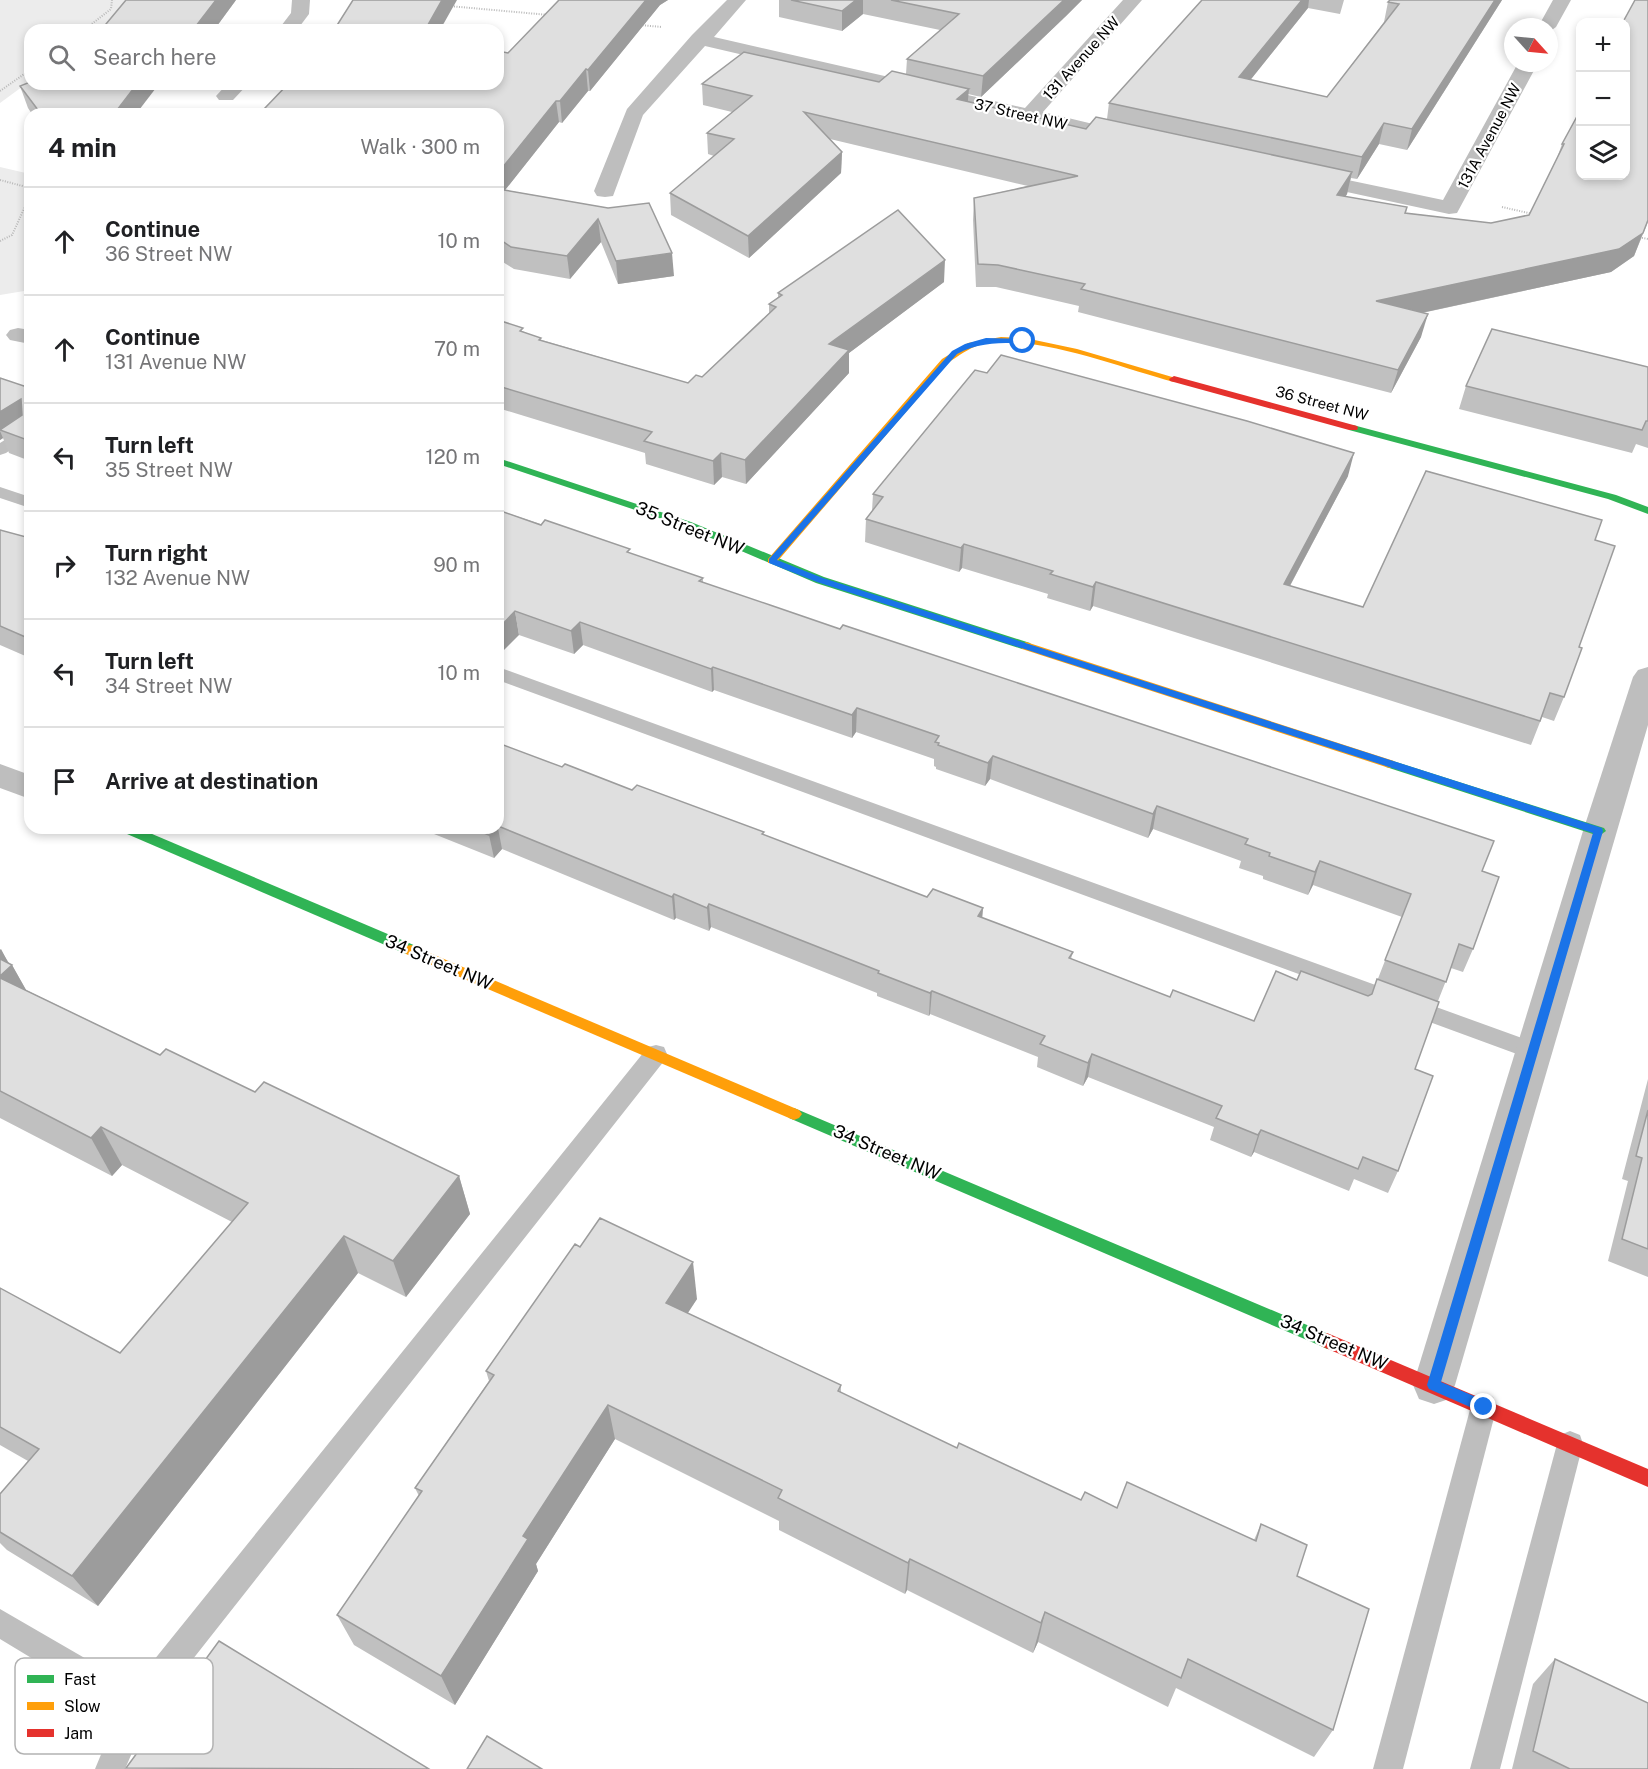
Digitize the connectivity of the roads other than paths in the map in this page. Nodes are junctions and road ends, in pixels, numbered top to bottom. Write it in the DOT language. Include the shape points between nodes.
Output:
graph roads {
  1 [pos="302,0"];
  2 [pos="737,0"];
  3 [pos="1133,0"];
  4 [pos="1562,0"];
  5 [pos="1552,18"];
  6 [pos="292,24"];
  7 [pos="699,39"];
  8 [pos="1523,72"];
  9 [pos="1029,116"];
  10 [pos="1146,141"];
  11 [pos="1286,172"];
  12 [pos="605,191"];
  13 [pos="24,433"];
  14 [pos="0,450"];
  15 [pos="504,463"];
  16 [pos="0,492"];
  17 [pos="24,501"];
  18 [pos="1648,511"];
  19 [pos="772,561"];
  20 [pos="504,675"];
  21 [pos="1648,677"];
  22 [pos="0,775"];
  23 [pos="24,785"];
  24 [pos="1599,831"];
  25 [pos="139,834"];
  26 [pos="1533,1051"];
  27 [pos="656,1054"];
  28 [pos="1434,1385"];
  29 [pos="1484,1407"];
  30 [pos="1570,1444"];
  31 [pos="1648,1478"];
  32 [pos="0,1623"];
  33 [pos="58,1658"];
  34 [pos="174,1658"];
  35 [pos="116,1754"];
  36 [pos="110,1769"];
  37 [pos="1388,1769"];
  38 [pos="1485,1769"];
  1 -- 6 [label="street" via="300,15"];
  2 -- 7 [label="street"];
  3 -- 9 [label="street, 131 Avenue NW"];
  4 -- 5 [label="street"];
  7 -- 9 [label="street, 37 Street NW"];
  7 -- 12 [label="street" via="634,113"];
  8 -- 11 [label="street, 131A Avenue NW" via="1449,208"];
  9 -- 10 [label="street, 37 Street NW"];
  13 -- 14 [label="lane"];
  15 -- 19 [label="street, 35 Street NW" via="678,521"];
  16 -- 17 [label="lane"];
  18 -- 19 [label="street, 36 Street NW" via="1612,497 1046,345 986,340 968,345 945,361"];
  19 -- 24 [label="street, 35 Street NW" via="820,580"];
  20 -- 26 [label="lane"];
  21 -- 24 [label="street"];
  22 -- 23 [label="street"];
  24 -- 26 [label="street"];
  25 -- 27 [label="street, 34 Street NW"];
  26 -- 28 [label="street"];
  27 -- 28 [label="street, 34 Street NW"];
  27 -- 34 [label="lane"];
  28 -- 29 [label="street, 34 Street NW"];
  29 -- 30 [label="street, 34 Street NW"];
  29 -- 37 [label="lane"];
  30 -- 31 [label="street, 34 Street NW"];
  30 -- 38 [label="lane"];
  32 -- 33 [label="lane"];
  35 -- 36 [label="lane"];
}
